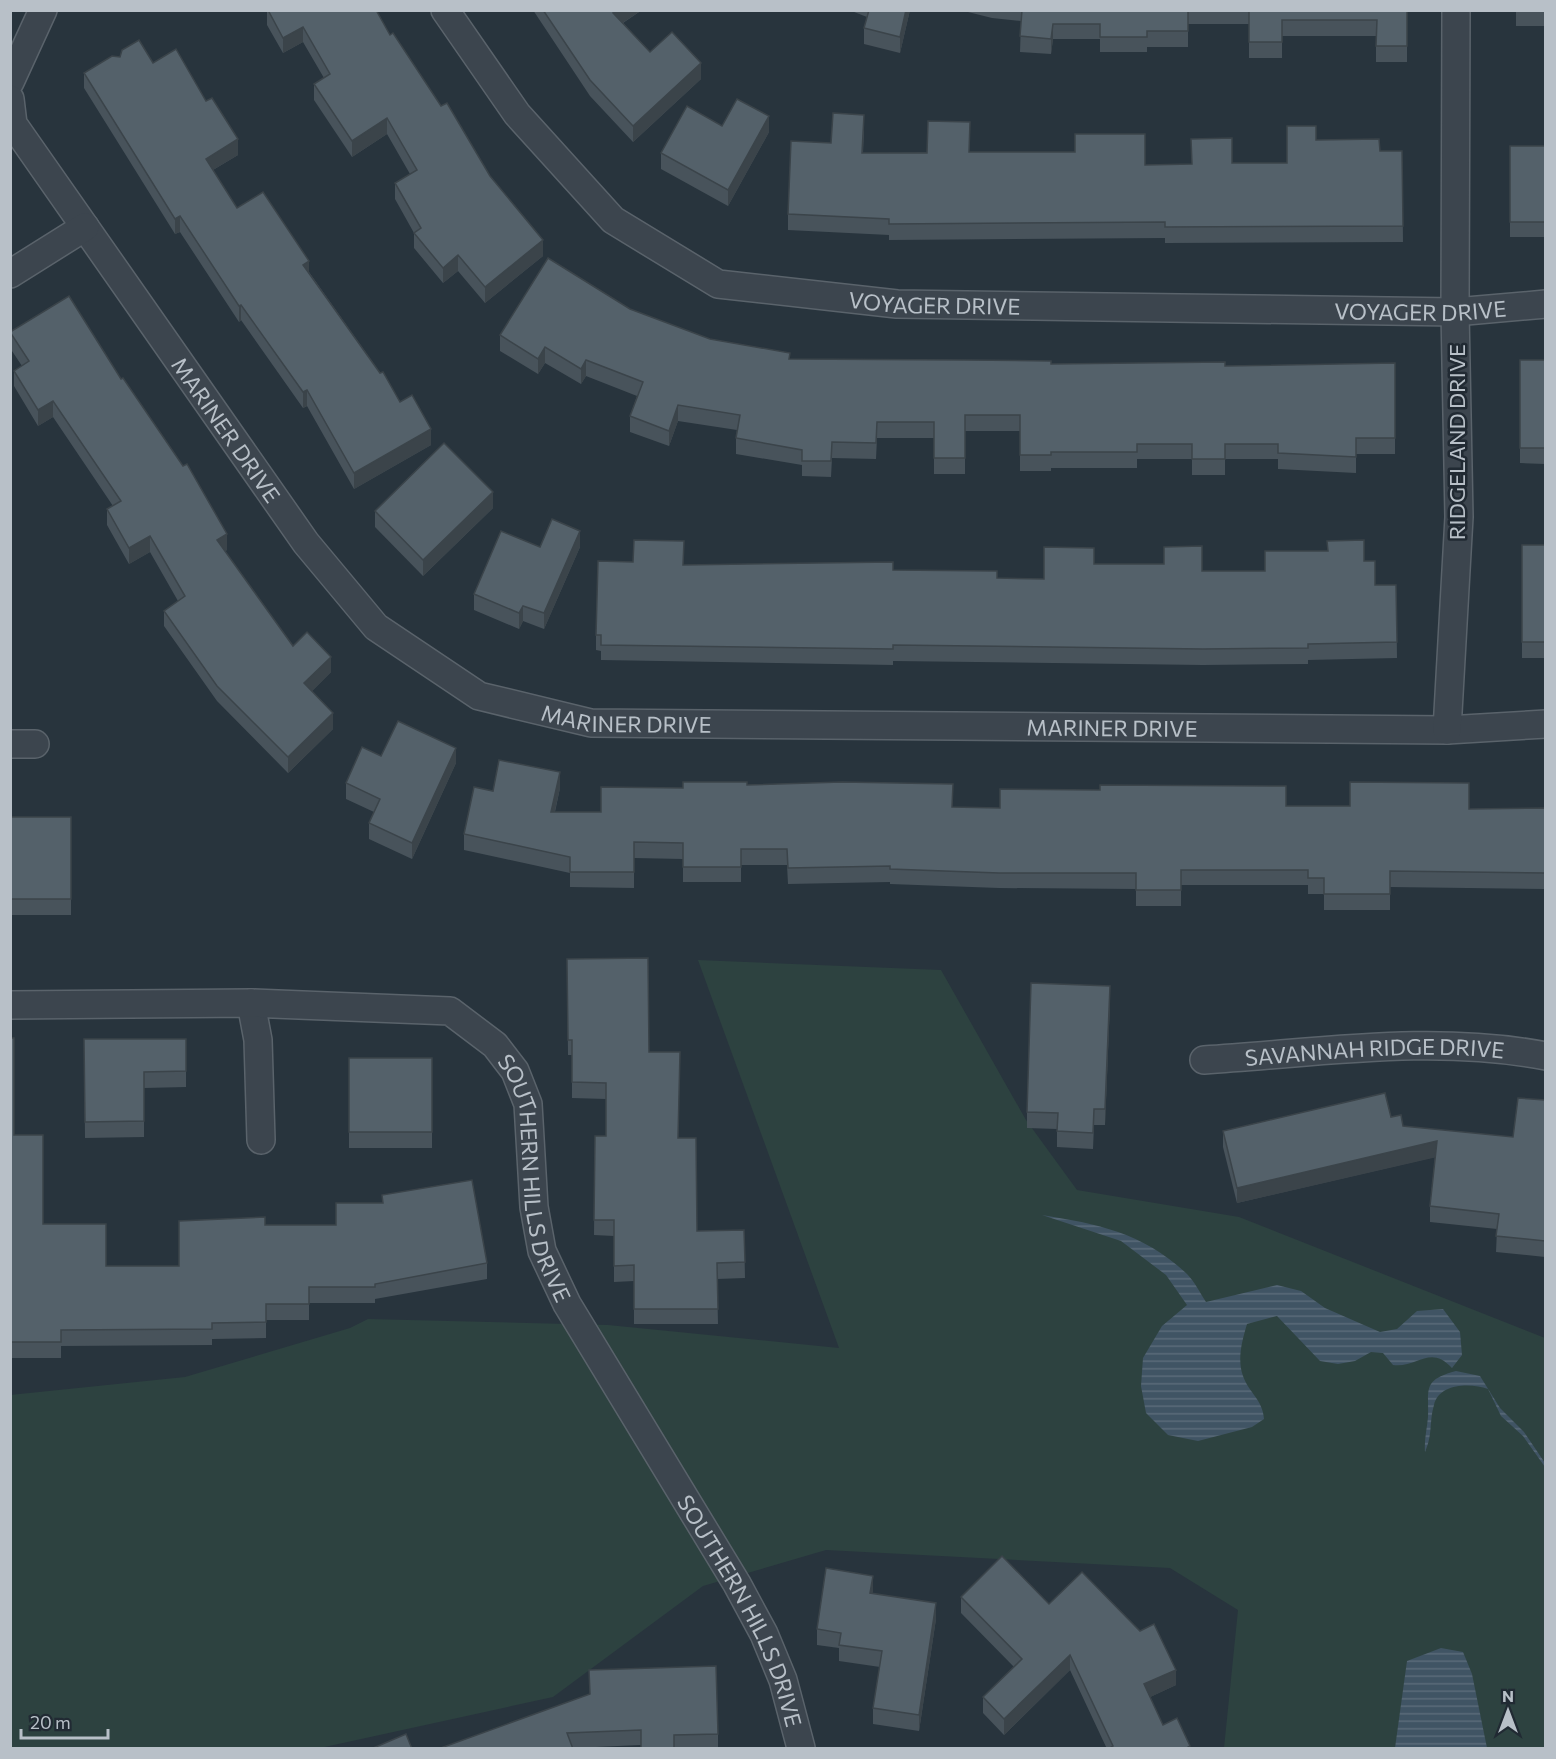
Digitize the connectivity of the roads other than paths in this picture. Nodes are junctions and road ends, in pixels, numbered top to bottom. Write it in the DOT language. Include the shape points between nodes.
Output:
graph roads {
  1 [pos="43,10"];
  2 [pos="445,10"];
  3 [pos="1456,10"];
  4 [pos="10,82"];
  5 [pos="10,99"];
  6 [pos="85,227"];
  7 [pos="10,274"];
  8 [pos="1545,304"];
  9 [pos="1455,312"];
  10 [pos="1545,724"];
  11 [pos="1447,730"];
  12 [pos="251,1003"];
  13 [pos="10,1005"];
  14 [pos="1545,1056"];
  15 [pos="1204,1060"];
  16 [pos="261,1140"];
  17 [pos="801,1749"];
  1 -- 4 [label="street"];
  2 -- 9 [label="street, VOYAGER DRIVE" via="517,114 613,220 718,284 897,304"];
  3 -- 9 [label="street, RIDGELAND DRIVE"];
  5 -- 6 [label="street, MARINER DRIVE" via="13,124"];
  6 -- 7 [label="street"];
  6 -- 11 [label="street, MARINER DRIVE" via="306,543 376,627 479,696 591,723"];
  8 -- 9 [label="street, VOYAGER DRIVE"];
  9 -- 11 [label="street, RIDGELAND DRIVE" via="1459,517"];
  10 -- 11 [label="street, MARINER DRIVE"];
  12 -- 13 [label="street, SOUTHERN HILLS DRIVE"];
  12 -- 16 [label="street" via="258,1040"];
  12 -- 17 [label="street, SOUTHERN HILLS DRIVE" via="450,1011 495,1045 515,1071 528,1104 534,1207 542,1251 567,1304 764,1634 783,1680"];
  14 -- 15 [label="street, SAVANNAH RIDGE DRIVE" via="1462,1046 1383,1046"];
}
